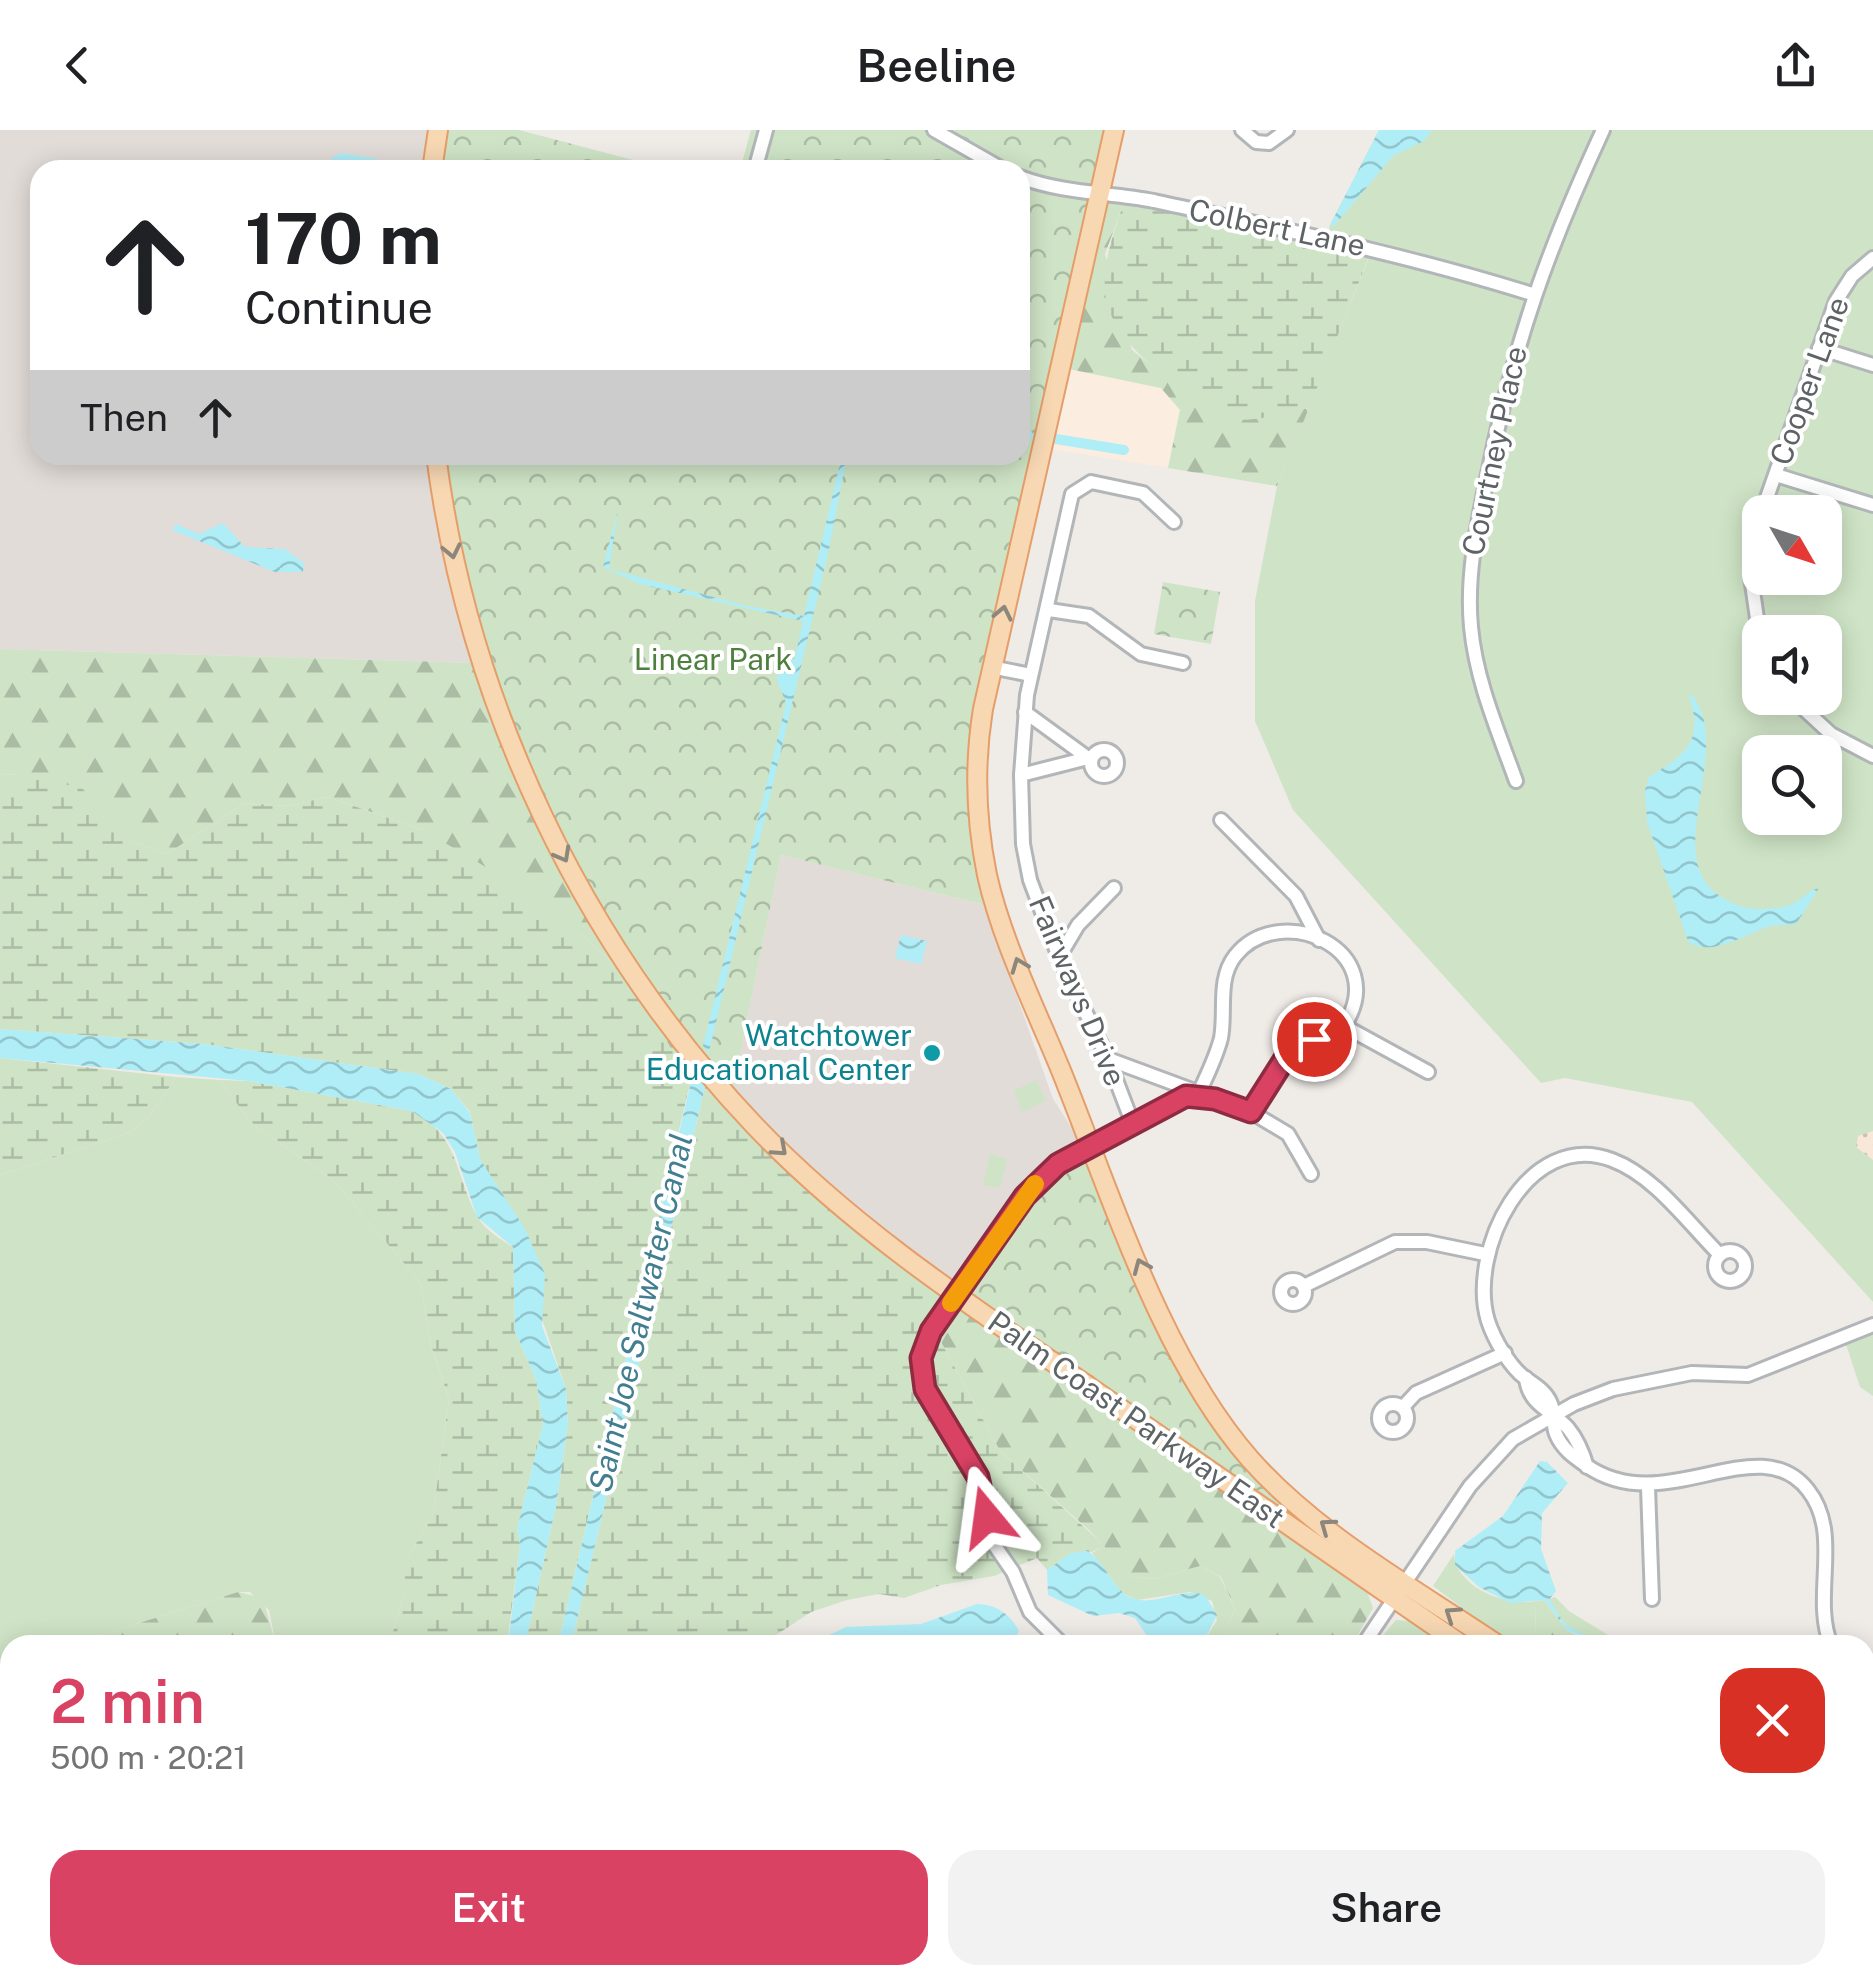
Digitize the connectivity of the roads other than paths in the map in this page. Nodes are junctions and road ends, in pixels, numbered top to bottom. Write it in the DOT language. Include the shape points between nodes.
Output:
graph roads {
  1 [pos="438,130"];
  2 [pos="766,130"];
  3 [pos="934,130"];
  4 [pos="1114,130"];
  5 [pos="1242,130"];
  6 [pos="1287,130"];
  7 [pos="1603,130"];
  8 [pos="434,160"];
  9 [pos="758,160"];
  10 [pos="986,160"];
  11 [pos="1030,180"];
  12 [pos="1098,195"];
  13 [pos="1873,258"];
  14 [pos="1532,294"];
  15 [pos="1820,348"];
  16 [pos="1873,365"];
  17 [pos="438,465"];
  18 [pos="1776,475"];
  19 [pos="1769,495"];
  20 [pos="1873,505"];
  21 [pos="1174,522"];
  22 [pos="1048,610"];
  23 [pos="1183,663"];
  24 [pos="991,667"];
  25 [pos="1031,675"];
  26 [pos="1025,712"];
  27 [pos="1812,715"];
  28 [pos="1835,735"];
  29 [pos="1842,740"];
  30 [pos="1873,756"];
  31 [pos="1021,775"];
  32 [pos="1516,781"];
  33 [pos="1221,820"];
  34 [pos="1114,888"];
  35 [pos="1320,940"];
  36 [pos="1059,956"];
  37 [pos="1344,1026"];
  38 [pos="1108,1059"];
  39 [pos="1428,1072"];
  40 [pos="1198,1095"];
  41 [pos="1251,1112"];
  42 [pos="1134,1128"];
  43 [pos="1091,1146"];
  44 [pos="1310,1174"];
  45 [pos="1485,1254"];
  46 [pos="1720,1255"];
  47 [pos="1304,1286"];
  48 [pos="956,1296"];
  49 [pos="1873,1325"];
  50 [pos="1506,1353"];
  51 [pos="1403,1408"];
  52 [pos="1552,1416"];
  53 [pos="1648,1487"];
  54 [pos="1400,1591"];
  55 [pos="1652,1600"];
  56 [pos="1054,1635"];
  57 [pos="1370,1635"];
  58 [pos="1451,1635"];
  59 [pos="1480,1635"];
  60 [pos="1830,1635"];
  1 -- 8 [label="main road"];
  2 -- 9 [label="street"];
  3 -- 10 [label="street"];
  4 -- 12 [label="main road"];
  5 -- 6 [label="street" via="1269,144"];
  7 -- 14 [label="street, Courtney Place"];
  11 -- 12 [label="street, Colbert Lane"];
  12 -- 14 [label="street, Colbert Lane" via="1327,239"];
  24 -- 12 [label="main road, one-way"];
  13 -- 15 [label="street, Cooper Lane" via="1842,290"];
  14 -- 32 [label="street, Courtney Place" via="1503,398 1470,583 1479,672"];
  15 -- 16 [label="street"];
  15 -- 18 [label="street, Cooper Lane"];
  17 -- 48 [label="main road, Palm Coast Parkway East, one-way" via="463,600 518,764 623,961 757,1129"];
  18 -- 19 [label="street, Cooper Lane"];
  18 -- 20 [label="street"];
  21 -- 22 [label="street, Fairways Drive" via="1143,493 1084,484 1068,502"];
  22 -- 23 [label="street" via="1089,616 1141,654"];
  22 -- 25 [label="street, Fairways Drive"];
  24 -- 25 [label="street"];
  43 -- 24 [label="main road, one-way" via="985,863 978,764"];
  25 -- 26 [label="street, Fairways Drive"];
  26 -- 31 [label="street, Fairways Drive"];
  26 -- 31 [label="street" via="1088,758"];
  27 -- 28 [label="street"];
  29 -- 30 [label="street"];
  31 -- 36 [label="street, Fairways Drive" via="1026,862"];
  33 -- 35 [label="street" via="1296,896"];
  34 -- 36 [label="street"];
  35 -- 37 [label="street" via="1346,956 1355,975 1354,1004"];
  35 -- 40 [label="street" via="1272,932 1233,958 1216,1054"];
  36 -- 38 [label="street, Fairways Drive"];
  37 -- 39 [label="street"];
  37 -- 41 [label="street" via="1294,1050"];
  38 -- 40 [label="street"];
  38 -- 42 [label="street, Fairways Drive"];
  40 -- 41 [label="street"];
  40 -- 42 [label="street" via="1180,1098"];
  41 -- 44 [label="street" via="1288,1134"];
  42 -- 43 [label="street"];
  43 -- 48 [label="street" via="1036,1182"];
  54 -- 43 [label="main road, one-way" via="1240,1446 1173,1340"];
  45 -- 46 [label="street" via="1502,1214 1526,1184 1560,1162 1588,1155 1638,1174"];
  45 -- 47 [label="street" via="1396,1242"];
  45 -- 50 [label="street" via="1485,1309"];
  48 -- 54 [label="main road, Palm Coast Parkway East"];
  48 -- 56 [label="street" via="922,1348 925,1389 978,1477 990,1537 1025,1604"];
  49 -- 52 [label="street" via="1760,1371 1650,1379"];
  50 -- 51 [label="street" via="1416,1393"];
  50 -- 52 [label="street" via="1536,1382"];
  52 -- 53 [label="street" via="1570,1455 1614,1482"];
  52 -- 54 [label="street" via="1514,1439 1470,1486"];
  53 -- 55 [label="street"];
  53 -- 60 [label="street" via="1756,1466 1800,1481 1824,1524 1823,1606"];
  54 -- 57 [label="street"];
  54 -- 58 [label="main road, Palm Coast Parkway East"];
  59 -- 54 [label="main road, one-way"];
}
